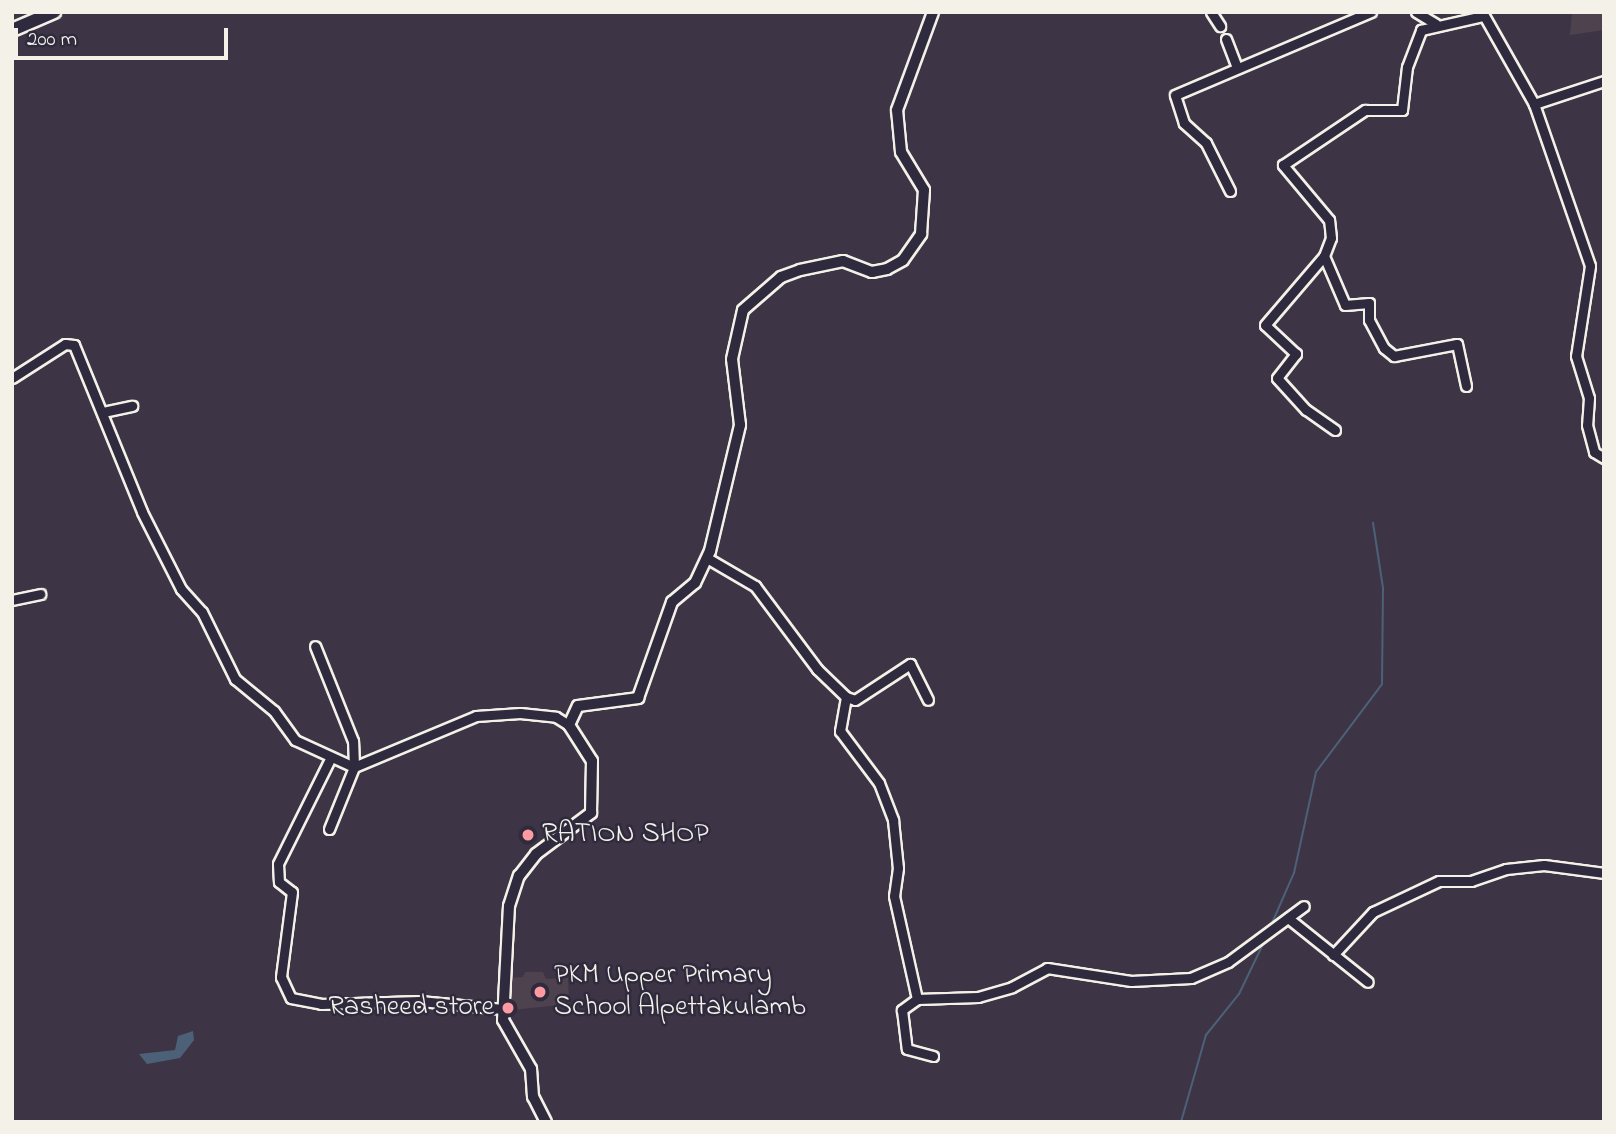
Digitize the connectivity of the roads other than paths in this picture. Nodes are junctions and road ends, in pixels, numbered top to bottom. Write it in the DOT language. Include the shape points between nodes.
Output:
graph roads {
  1 [pos="54,12"];
  2 [pos="933,12"];
  3 [pos="1211,12"];
  4 [pos="1371,12"];
  5 [pos="1416,12"];
  6 [pos="1483,14"];
  7 [pos="1436,24"];
  8 [pos="1220,26"];
  9 [pos="12,30"];
  10 [pos="1226,39"];
  11 [pos="1237,68"];
  12 [pos="1604,82"];
  13 [pos="1534,104"];
  14 [pos="1230,191"];
  15 [pos="1324,257"];
  16 [pos="12,378"];
  17 [pos="1466,386"];
  18 [pos="132,406"];
  19 [pos="103,412"];
  20 [pos="1335,430"];
  21 [pos="1604,458"];
  22 [pos="707,558"];
  23 [pos="40,594"];
  24 [pos="12,600"];
  25 [pos="315,646"];
  26 [pos="846,697"];
  27 [pos="928,700"];
  28 [pos="569,725"];
  29 [pos="331,757"];
  30 [pos="354,767"];
  31 [pos="329,830"];
  32 [pos="1604,873"];
  33 [pos="1304,906"];
  34 [pos="1289,918"];
  35 [pos="1333,955"];
  36 [pos="1368,982"];
  37 [pos="917,999"];
  38 [pos="503,1009"];
  39 [pos="933,1056"];
  40 [pos="546,1122"];
  1 -- 9 [label="main road"];
  2 -- 22 [label="street" via="897,110 901,152 924,190 922,234 903,260 887,269 872,272 843,261 800,270 781,277 743,310 732,359 740,425 723,517"];
  3 -- 8 [label="street"];
  4 -- 11 [label="street"];
  5 -- 7 [label="street"];
  6 -- 7 [label="street"];
  6 -- 13 [label="street"];
  7 -- 15 [label="street" via="1421,30 1412,46 1402,110 1364,110 1283,165 1329,220"];
  10 -- 11 [label="street"];
  11 -- 14 [label="street" via="1175,94 1184,123 1206,143"];
  12 -- 13 [label="street"];
  13 -- 21 [label="street" via="1590,265 1576,356 1589,398 1587,425 1594,452"];
  15 -- 17 [label="street" via="1345,305 1369,303 1370,320 1384,348 1394,356 1457,344"];
  15 -- 20 [label="street" via="1265,325 1296,354 1277,378 1306,410"];
  16 -- 19 [label="street" via="65,344 74,345"];
  18 -- 19 [label="street"];
  19 -- 29 [label="street" via="181,589 202,612 235,679 274,711 295,740"];
  22 -- 26 [label="street" via="755,586 817,669"];
  22 -- 28 [label="street" via="695,583 672,602 638,698 578,706"];
  23 -- 24 [label="street"];
  25 -- 30 [label="street" via="353,741"];
  26 -- 27 [label="street" via="855,700 910,664"];
  26 -- 37 [label="street" via="839,731 879,783 892,820 898,869 894,896"];
  28 -- 30 [label="street" via="556,717 520,713 476,716"];
  28 -- 38 [label="street" via="584,744 596,773 595,802 584,822 536,854 512,890"];
  29 -- 30 [label="street"];
  29 -- 38 [label="street" via="278,864 279,882 292,892 281,977 291,998 321,1004 420,1001"];
  30 -- 31 [label="street"];
  32 -- 35 [label="street" via="1544,865 1506,869 1471,881 1439,881 1373,912"];
  33 -- 34 [label="street"];
  34 -- 35 [label="street"];
  34 -- 37 [label="street" via="1228,962 1191,978 1130,981 1047,968 1012,988 978,997"];
  35 -- 36 [label="street"];
  37 -- 39 [label="street" via="902,1010 907,1049"];
  38 -- 40 [label="street" via="513,1041 531,1069 533,1097"];
}
